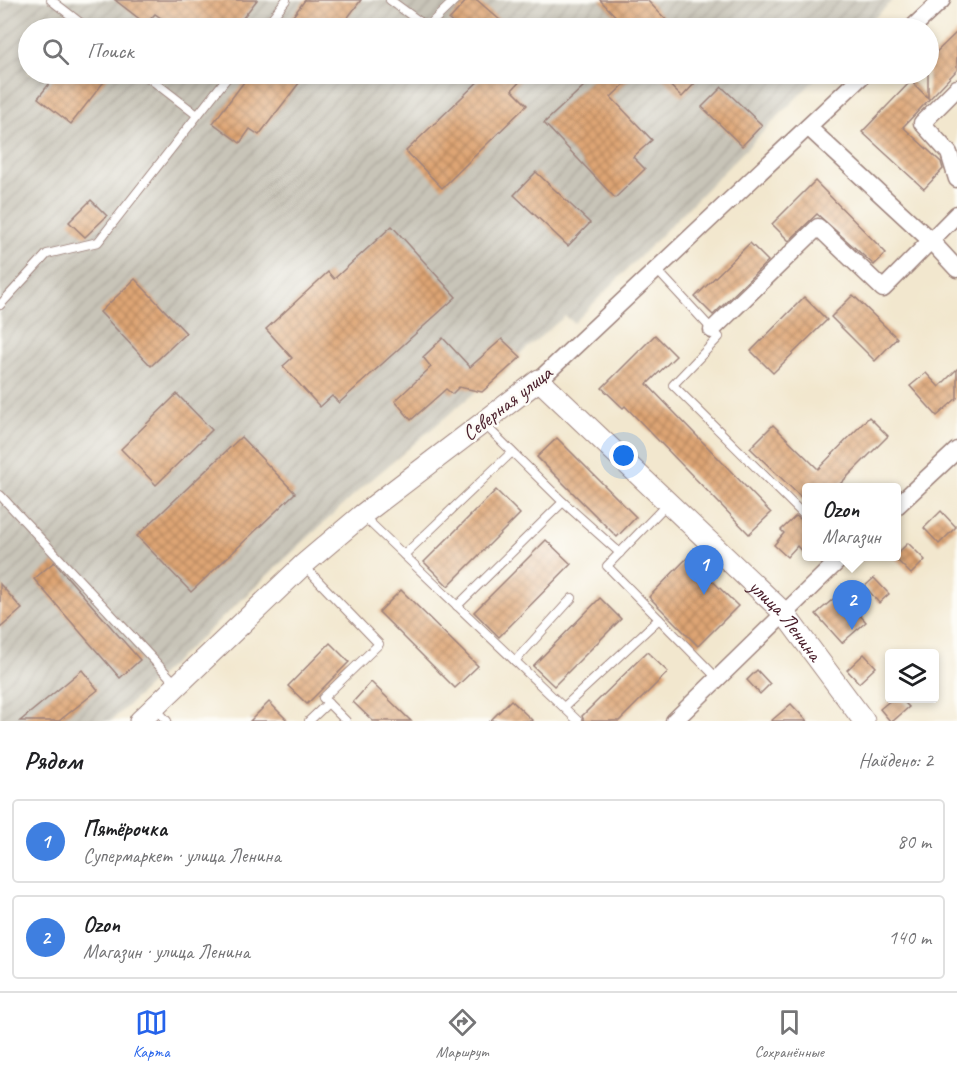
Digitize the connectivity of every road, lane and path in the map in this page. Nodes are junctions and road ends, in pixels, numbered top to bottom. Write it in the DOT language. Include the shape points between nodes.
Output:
graph roads {
  1 [pos="51,0"];
  2 [pos="286,0"];
  3 [pos="390,0"];
  4 [pos="455,0"];
  5 [pos="942,0"];
  6 [pos="74,18"];
  7 [pos="272,18"];
  8 [pos="415,18"];
  9 [pos="436,18"];
  10 [pos="923,18"];
  11 [pos="157,84"];
  12 [pos="222,84"];
  13 [pos="853,84"];
  14 [pos="957,88"];
  15 [pos="197,116"];
  16 [pos="807,127"];
  17 [pos="957,179"];
  18 [pos="957,214"];
  19 [pos="930,240"];
  20 [pos="656,269"];
  21 [pos="957,269"];
  22 [pos="0,305"];
  23 [pos="712,330"];
  24 [pos="539,380"];
  25 [pos="483,423"];
  26 [pos="957,450"];
  27 [pos="512,452"];
  28 [pos="0,495"];
  29 [pos="563,502"];
  30 [pos="901,502"];
  31 [pos="668,504"];
  32 [pos="802,513"];
  33 [pos="362,515"];
  34 [pos="620,553"];
  35 [pos="404,555"];
  36 [pos="838,561"];
  37 [pos="303,565"];
  38 [pos="572,598"];
  39 [pos="458,606"];
  40 [pos="783,612"];
  41 [pos="659,619"];
  42 [pos="515,661"];
  43 [pos="717,678"];
  44 [pos="178,687"];
  45 [pos="328,703"];
  46 [pos="564,708"];
  47 [pos="154,717"];
  48 [pos="309,721"];
  49 [pos="346,721"];
  50 [pos="578,721"];
  51 [pos="675,721"];
  52 [pos="864,721"];
  1 -- 6 [label="lane"];
  2 -- 7 [label="lane"];
  3 -- 8 [label="lane"];
  4 -- 9 [label="lane"];
  5 -- 10 [label="street"];
  11 -- 15 [label="lane"];
  12 -- 15 [label="lane"];
  13 -- 16 [label="street, Северная улица"];
  14 -- 17 [label="street" via="922,123 949,153"];
  15 -- 22 [label="lane" via="98,242 47,254"];
  16 -- 19 [label="street"];
  16 -- 20 [label="street, Северная улица"];
  18 -- 19 [label="street"];
  19 -- 21 [label="street"];
  19 -- 23 [label="street" via="883,289 818,226"];
  20 -- 23 [label="lane"];
  20 -- 24 [label="street, Северная улица"];
  23 -- 32 [label="lane" via="719,337 673,385"];
  24 -- 25 [label="street, Северная улица"];
  24 -- 31 [label="street, улица Ленина"];
  25 -- 27 [label="lane"];
  25 -- 33 [label="street, Северная улица"];
  26 -- 30 [label="street"];
  27 -- 29 [label="lane"];
  27 -- 35 [label="lane"];
  28 -- 44 [label="lane"];
  29 -- 34 [label="lane"];
  29 -- 39 [label="lane"];
  31 -- 34 [label="lane"];
  31 -- 40 [label="street, улица Ленина"];
  33 -- 35 [label="lane"];
  33 -- 37 [label="street, Северная улица"];
  34 -- 41 [label="lane" via="607,566"];
  35 -- 39 [label="lane"];
  36 -- 40 [label="street"];
  37 -- 44 [label="street, Северная улица"];
  37 -- 45 [label="lane" via="379,644 323,698"];
  38 -- 42 [label="lane"];
  39 -- 42 [label="lane"];
  40 -- 43 [label="street"];
  40 -- 52 [label="street, улица Ленина"];
  41 -- 43 [label="lane"];
  41 -- 46 [label="lane"];
  42 -- 46 [label="lane"];
  43 -- 51 [label="street"];
  44 -- 47 [label="street, Северная улица"];
  45 -- 48 [label="lane"];
  45 -- 49 [label="lane"];
  46 -- 50 [label="lane"];
}
